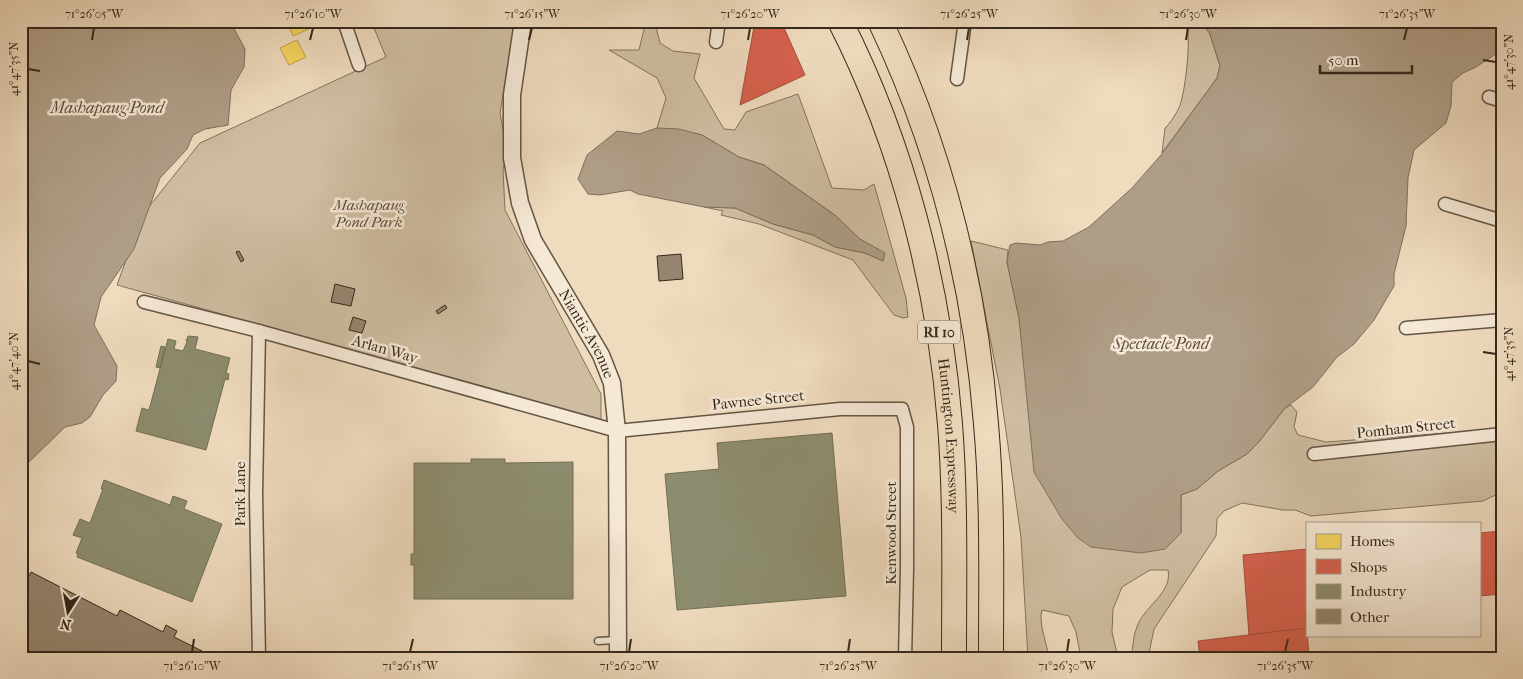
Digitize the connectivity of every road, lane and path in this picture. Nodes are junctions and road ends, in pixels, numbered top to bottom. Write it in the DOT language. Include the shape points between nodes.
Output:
graph roads {
  1 [pos="344,21"];
  2 [pos="523,21"];
  3 [pos="719,21"];
  4 [pos="840,21"];
  5 [pos="880,21"];
  6 [pos="965,21"];
  7 [pos="716,42"];
  8 [pos="359,65"];
  9 [pos="957,78"];
  10 [pos="1489,97"];
  11 [pos="1502,101"];
  12 [pos="1445,204"];
  13 [pos="1502,220"];
  14 [pos="144,302"];
  15 [pos="1502,320"];
  16 [pos="1406,328"];
  17 [pos="259,331"];
  18 [pos="902,410"];
  19 [pos="617,431"];
  20 [pos="1502,434"];
  21 [pos="1314,454"];
  22 [pos="618,640"];
  23 [pos="598,641"];
  24 [pos="259,658"];
  25 [pos="618,658"];
  26 [pos="905,658"];
  27 [pos="954,658"];
  28 [pos="992,658"];
  1 -- 8 [label="street"];
  2 -- 19 [label="street, Niantic Avenue" via="512,96 512,158 520,203 533,240 601,355 612,383"];
  3 -- 7 [label="street"];
  4 -- 27 [label="highway, Huntington Expressway / RI 10" via="899,168 922,247 939,335 953,469"];
  5 -- 28 [label="highway, RI 10" via="904,75 934,159 968,291 986,426"];
  6 -- 9 [label="street"];
  10 -- 11 [label="street"];
  12 -- 13 [label="street"];
  14 -- 17 [label="street, Arlan Way"];
  15 -- 16 [label="street"];
  17 -- 19 [label="street, Arlan Way"];
  17 -- 24 [label="street, Park Lane" via="256,493"];
  18 -- 19 [label="street, Pawnee Street" via="840,409"];
  18 -- 26 [label="street, Kenwood Street" via="907,427"];
  19 -- 22 [label="street, Niantic Avenue"];
  20 -- 21 [label="street, Pomham Street"];
  22 -- 23 [label="lane"];
  22 -- 25 [label="street, Niantic Avenue"];
}
